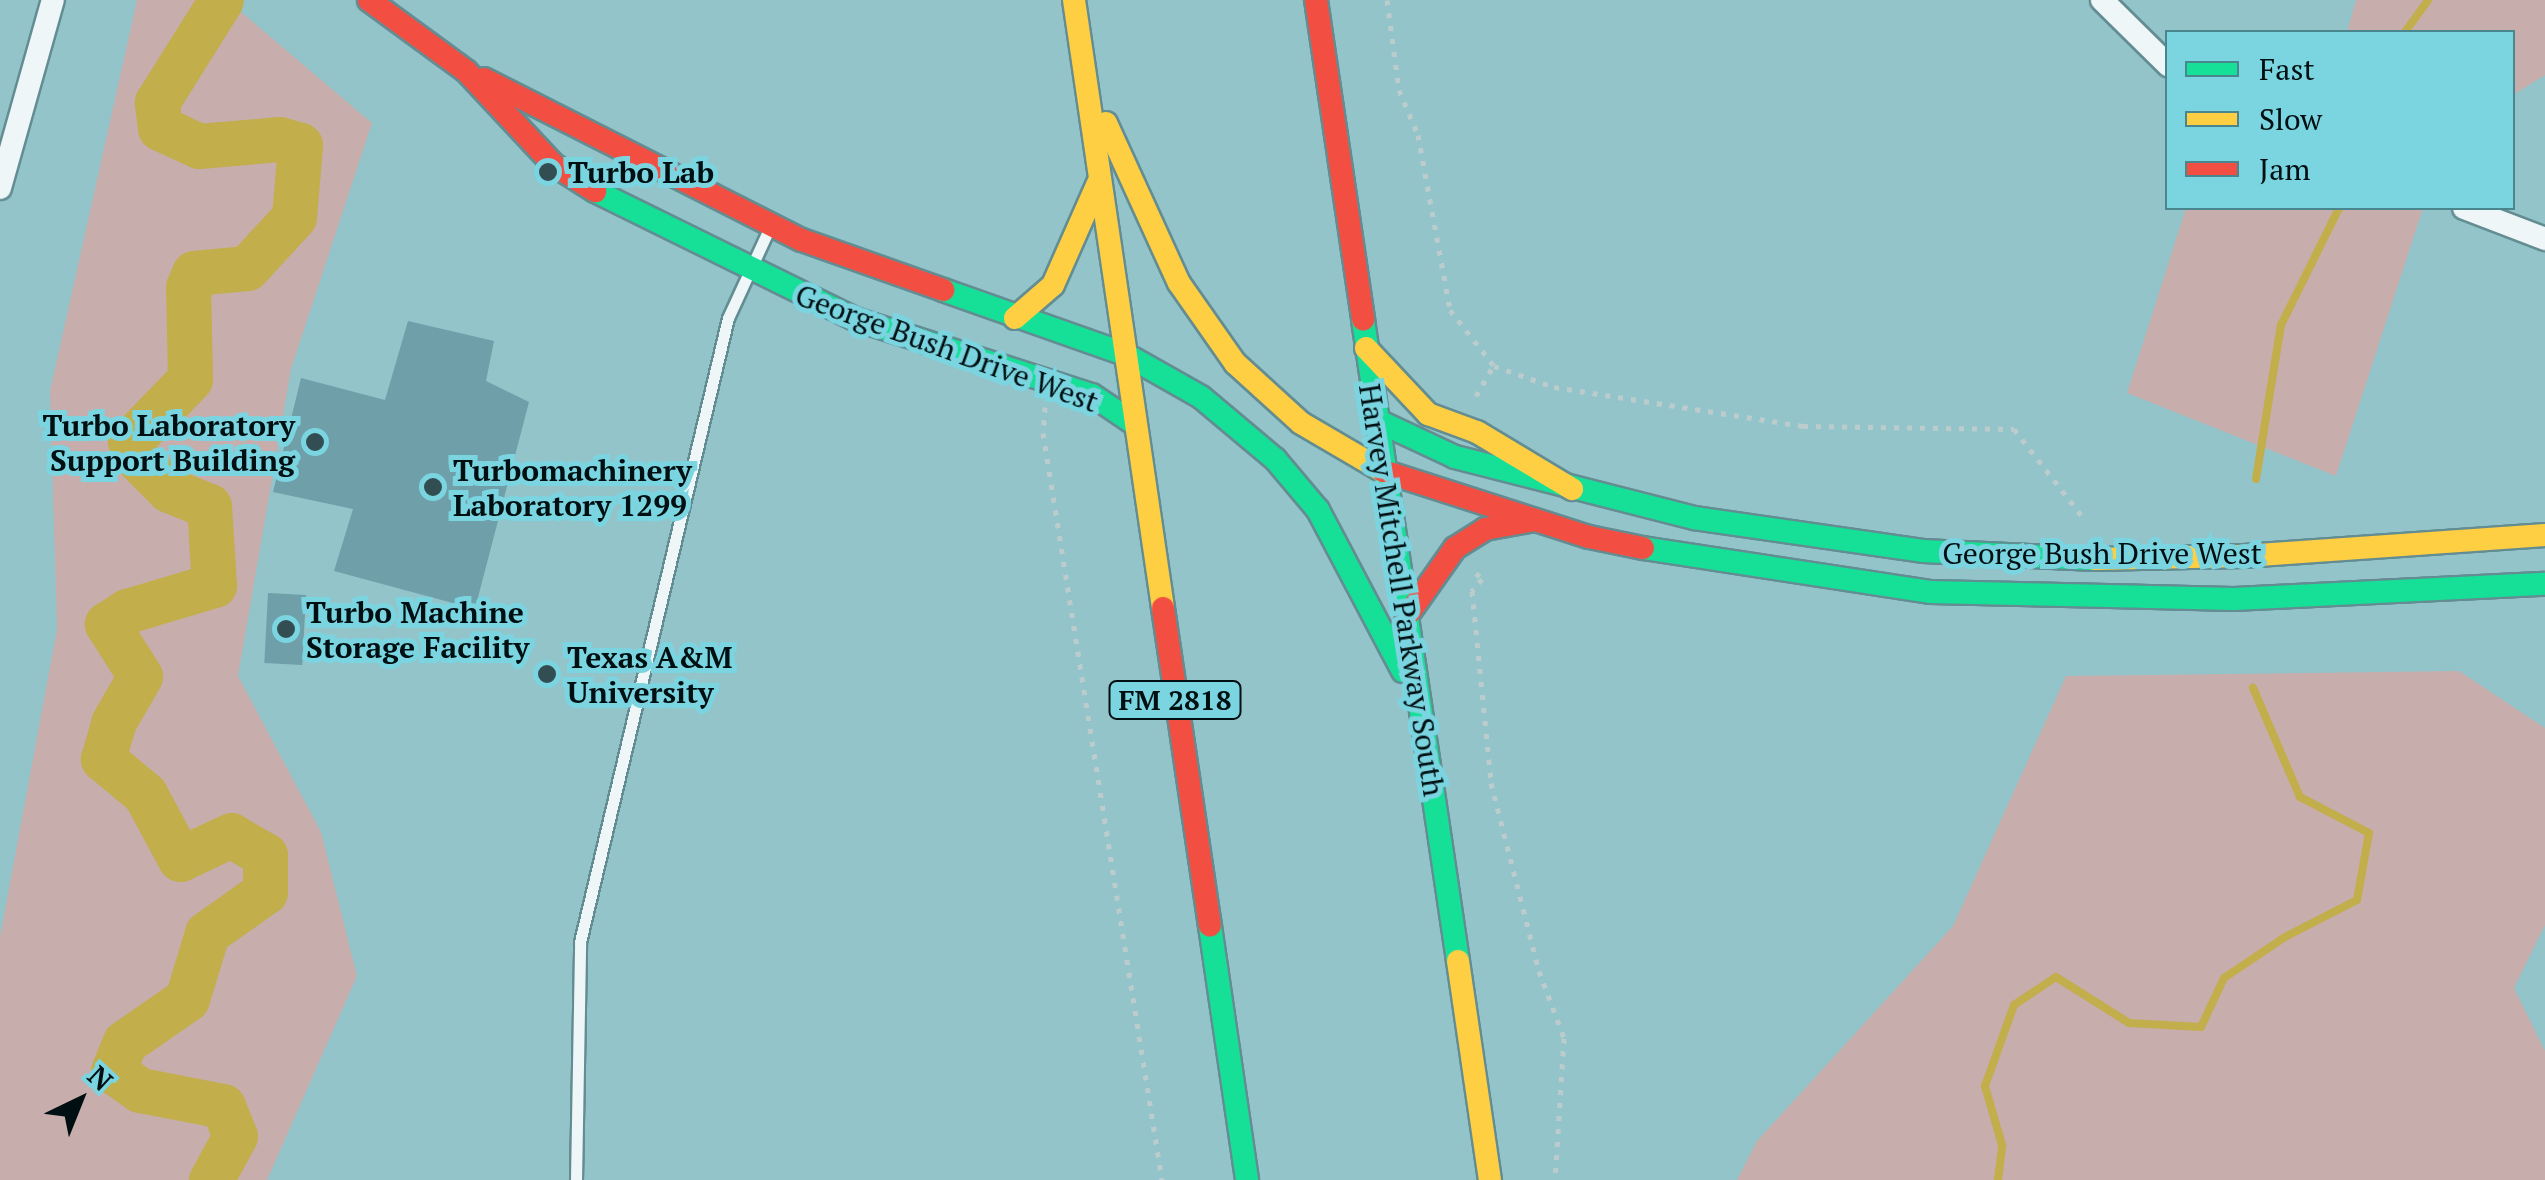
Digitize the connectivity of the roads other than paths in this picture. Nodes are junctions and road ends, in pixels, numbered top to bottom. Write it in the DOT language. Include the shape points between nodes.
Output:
graph roads {
  1 [pos="53,0"];
  2 [pos="369,0"];
  3 [pos="1074,0"];
  4 [pos="1316,0"];
  5 [pos="2102,0"];
  6 [pos="2165,63"];
  7 [pos="466,71"];
  8 [pos="1085,78"];
  9 [pos="1100,178"];
  10 [pos="0,188"];
  11 [pos="2469,210"];
  12 [pos="770,225"];
  13 [pos="2545,239"];
  14 [pos="748,272"];
  15 [pos="1015,318"];
  16 [pos="1366,348"];
  17 [pos="1125,354"];
  18 [pos="1376,420"];
  19 [pos="1135,424"];
  20 [pos="1383,471"];
  21 [pos="1572,489"];
  22 [pos="1535,520"];
  23 [pos="2545,536"];
  24 [pos="2545,584"];
  25 [pos="1407,616"];
  26 [pos="1420,708"];
  27 [pos="1232,1080"];
  28 [pos="1271,1172"];
  29 [pos="1485,1173"];
  30 [pos="576,1180"];
  31 [pos="1246,1180"];
  1 -- 10 [label="street"];
  2 -- 7 [label="main road, George Bush Drive West"];
  3 -- 8 [label="main road, FM 2818"];
  4 -- 16 [label="main road, Harvey Mitchell Parkway South"];
  5 -- 6 [label="street"];
  7 -- 12 [label="main road, George Bush Drive West"];
  7 -- 14 [label="main road, George Bush Drive West" via="554,165 633,215"];
  8 -- 9 [label="main road, FM 2818"];
  8 -- 20 [label="main road, George Bush Drive West" via="1179,283 1235,363 1301,424"];
  9 -- 15 [label="main road" via="1053,286"];
  9 -- 17 [label="main road, FM 2818"];
  11 -- 13 [label="street"];
  12 -- 14 [label="lane"];
  12 -- 15 [label="main road, George Bush Drive West"];
  14 -- 19 [label="main road, George Bush Drive West" via="855,319 1092,396"];
  14 -- 30 [label="lane" via="728,318 580,942"];
  15 -- 17 [label="main road, George Bush Drive West"];
  16 -- 18 [label="main road, Harvey Mitchell Parkway South"];
  16 -- 21 [label="main road" via="1428,414 1477,432"];
  17 -- 19 [label="main road, FM 2818"];
  17 -- 26 [label="main road, George Bush Drive West" via="1239,427 1318,510"];
  18 -- 20 [label="main road, Harvey Mitchell Parkway South"];
  18 -- 21 [label="main road, George Bush Drive West" via="1442,452"];
  19 -- 27 [label="main road, FM 2818"];
  20 -- 22 [label="main road, George Bush Drive West"];
  20 -- 25 [label="main road, Harvey Mitchell Parkway South"];
  21 -- 23 [label="main road, George Bush Drive West" via="1798,536 2049,558 2244,556"];
  22 -- 24 [label="main road, George Bush Drive West" via="1589,537 1802,577 2000,597 2234,600"];
  22 -- 25 [label="main road" via="1486,529 1456,548"];
  25 -- 26 [label="main road, Harvey Mitchell Parkway South"];
  26 -- 29 [label="main road, Harvey Mitchell Parkway South"];
  27 -- 28 [label="main road"];
  27 -- 31 [label="main road, FM 2818"];
}
